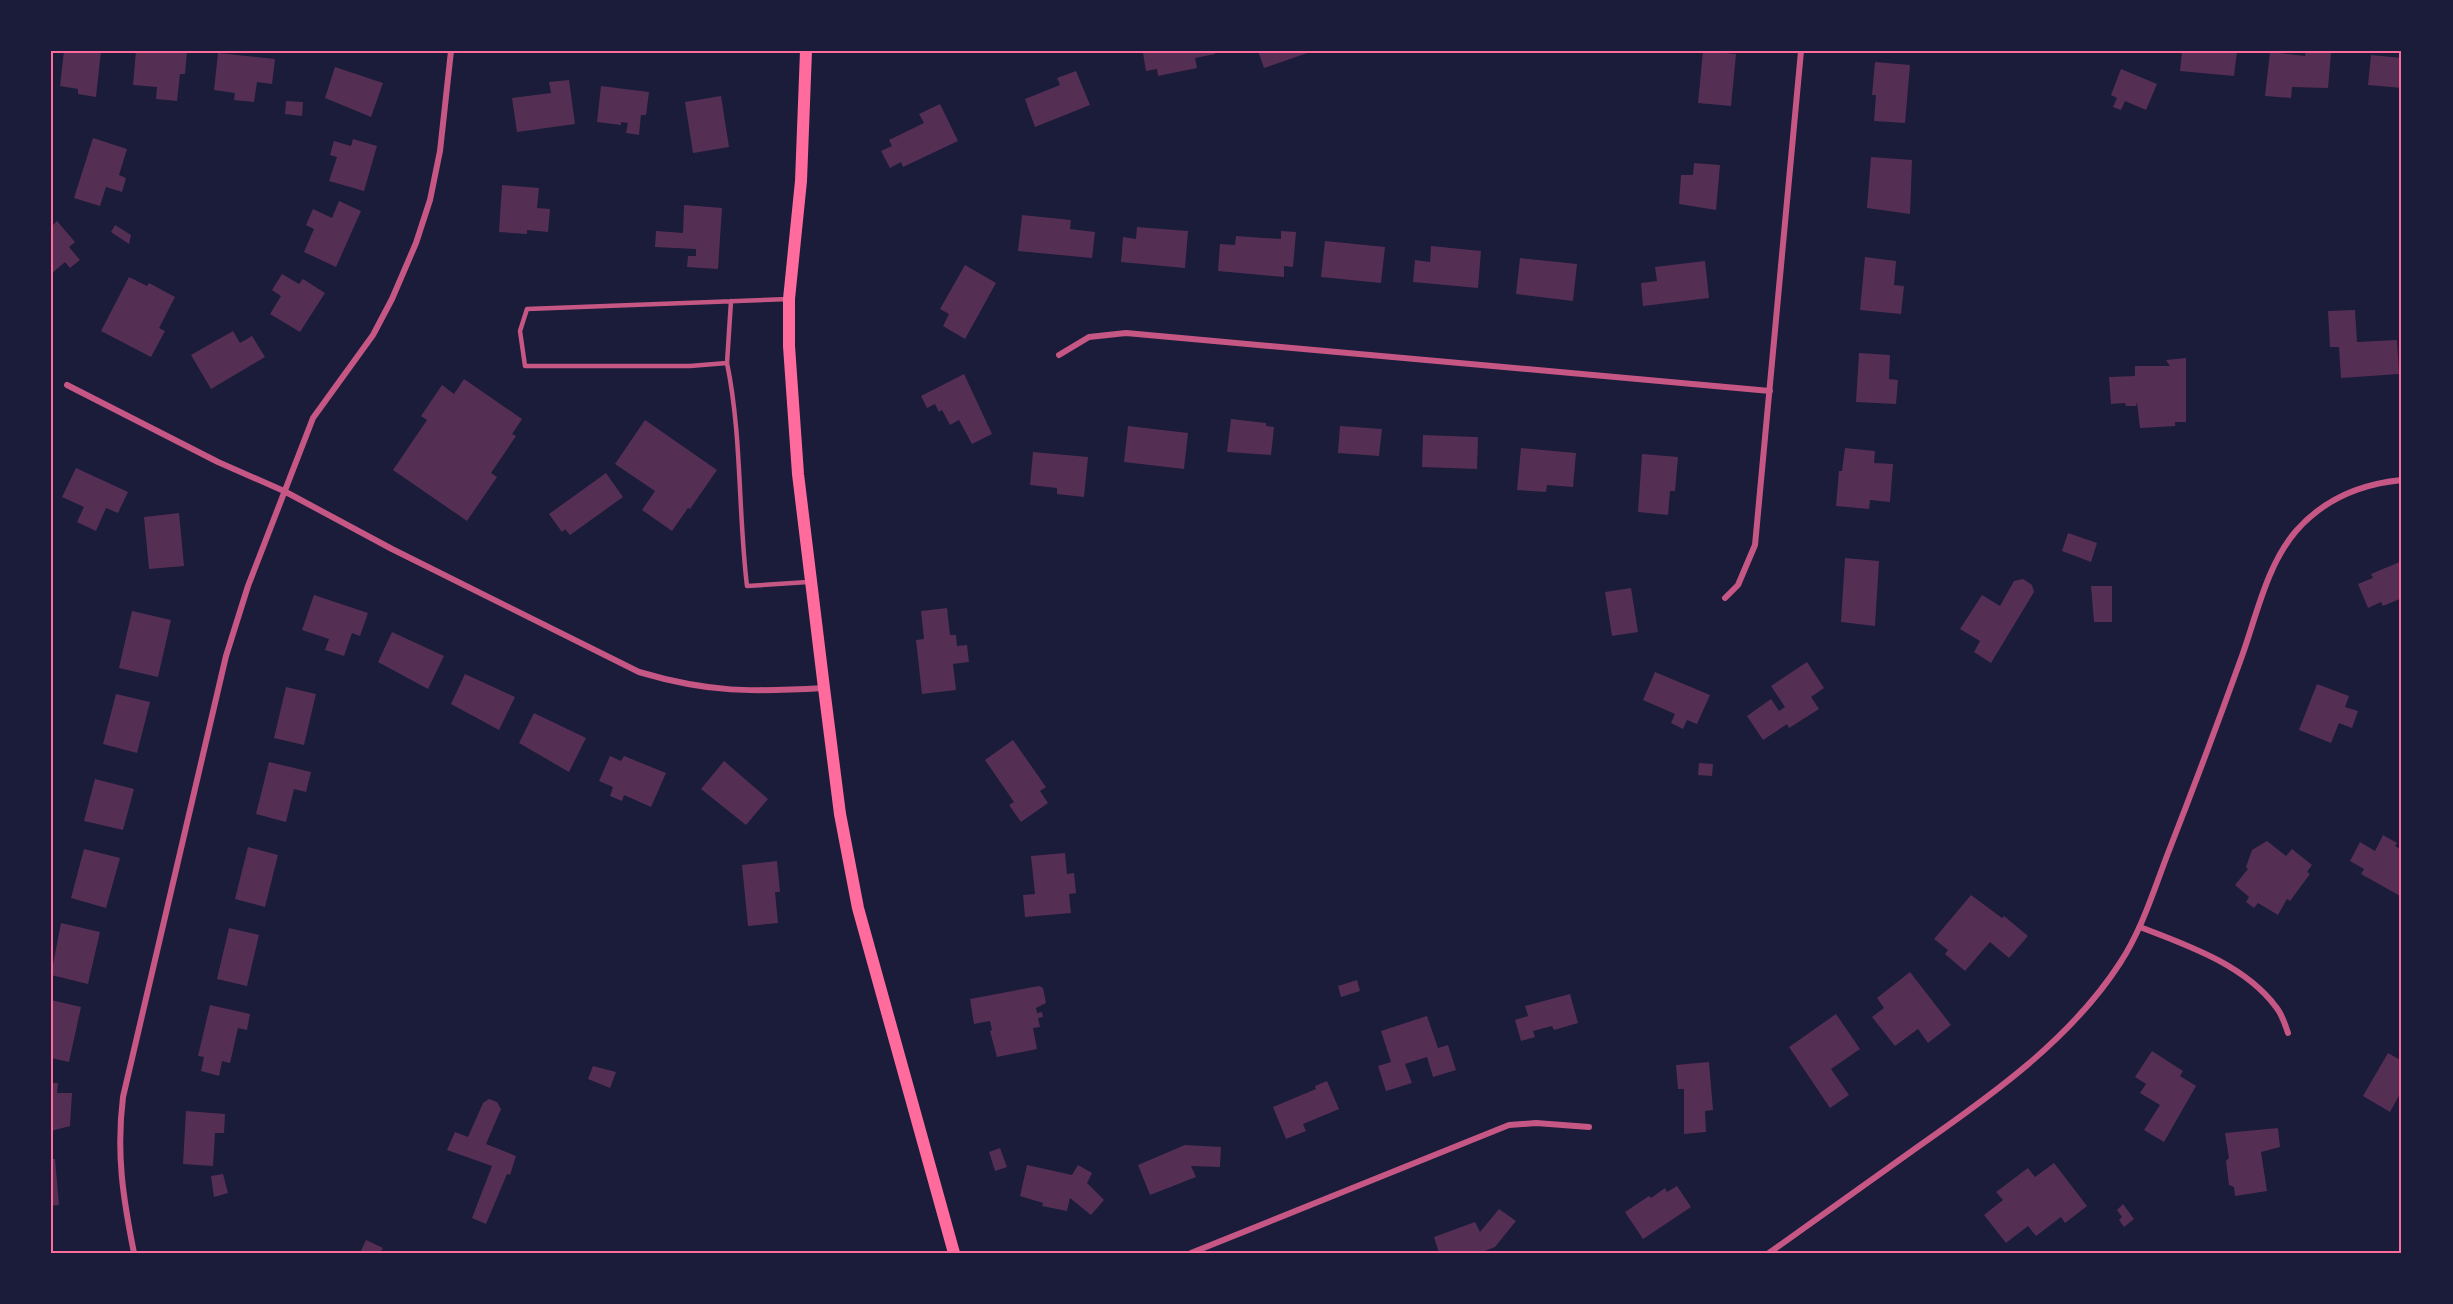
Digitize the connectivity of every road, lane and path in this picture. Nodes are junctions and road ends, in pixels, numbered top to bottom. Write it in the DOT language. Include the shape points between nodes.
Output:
graph roads {
  1 [pos="451,51"];
  2 [pos="806,51"];
  3 [pos="1801,51"];
  4 [pos="789,299"];
  5 [pos="731,301"];
  6 [pos="1059,355"];
  7 [pos="728,363"];
  8 [pos="67,385"];
  9 [pos="1770,391"];
  10 [pos="2402,480"];
  11 [pos="284,491"];
  12 [pos="811,582"];
  13 [pos="1725,598"];
  14 [pos="824,688"];
  15 [pos="2140,927"];
  16 [pos="2288,1033"];
  17 [pos="1588,1127"];
  18 [pos="134,1253"];
  19 [pos="954,1253"];
  20 [pos="1191,1253"];
  21 [pos="1769,1253"];
  1 -- 11 [label="street" via="440,151 416,243 373,335 313,418"];
  2 -- 4 [label="main road" via="801,181"];
  3 -- 9 [label="street"];
  4 -- 5 [label="lane"];
  4 -- 12 [label="main road" via="798,474"];
  5 -- 7 [label="lane"];
  5 -- 7 [label="lane" via="527,309 520,331 525,366"];
  6 -- 9 [label="street" via="1089,337 1126,333"];
  7 -- 12 [label="lane" via="747,586"];
  8 -- 11 [label="street"];
  9 -- 13 [label="street" via="1755,545 1738,585"];
  10 -- 15 [label="street" via="2369,485 2337,498 2308,519 2284,548"];
  11 -- 14 [label="street" via="639,672 679,684 720,690"];
  11 -- 18 [label="street" via="226,656 123,1097 119,1161"];
  12 -- 14 [label="main road"];
  14 -- 19 [label="main road" via="840,814 858,908"];
  15 -- 16 [label="street" via="2241,974 2278,1009"];
  15 -- 21 [label="street" via="2121,963 2091,1002 2005,1084"];
  17 -- 20 [label="street" via="1509,1125"];
}
